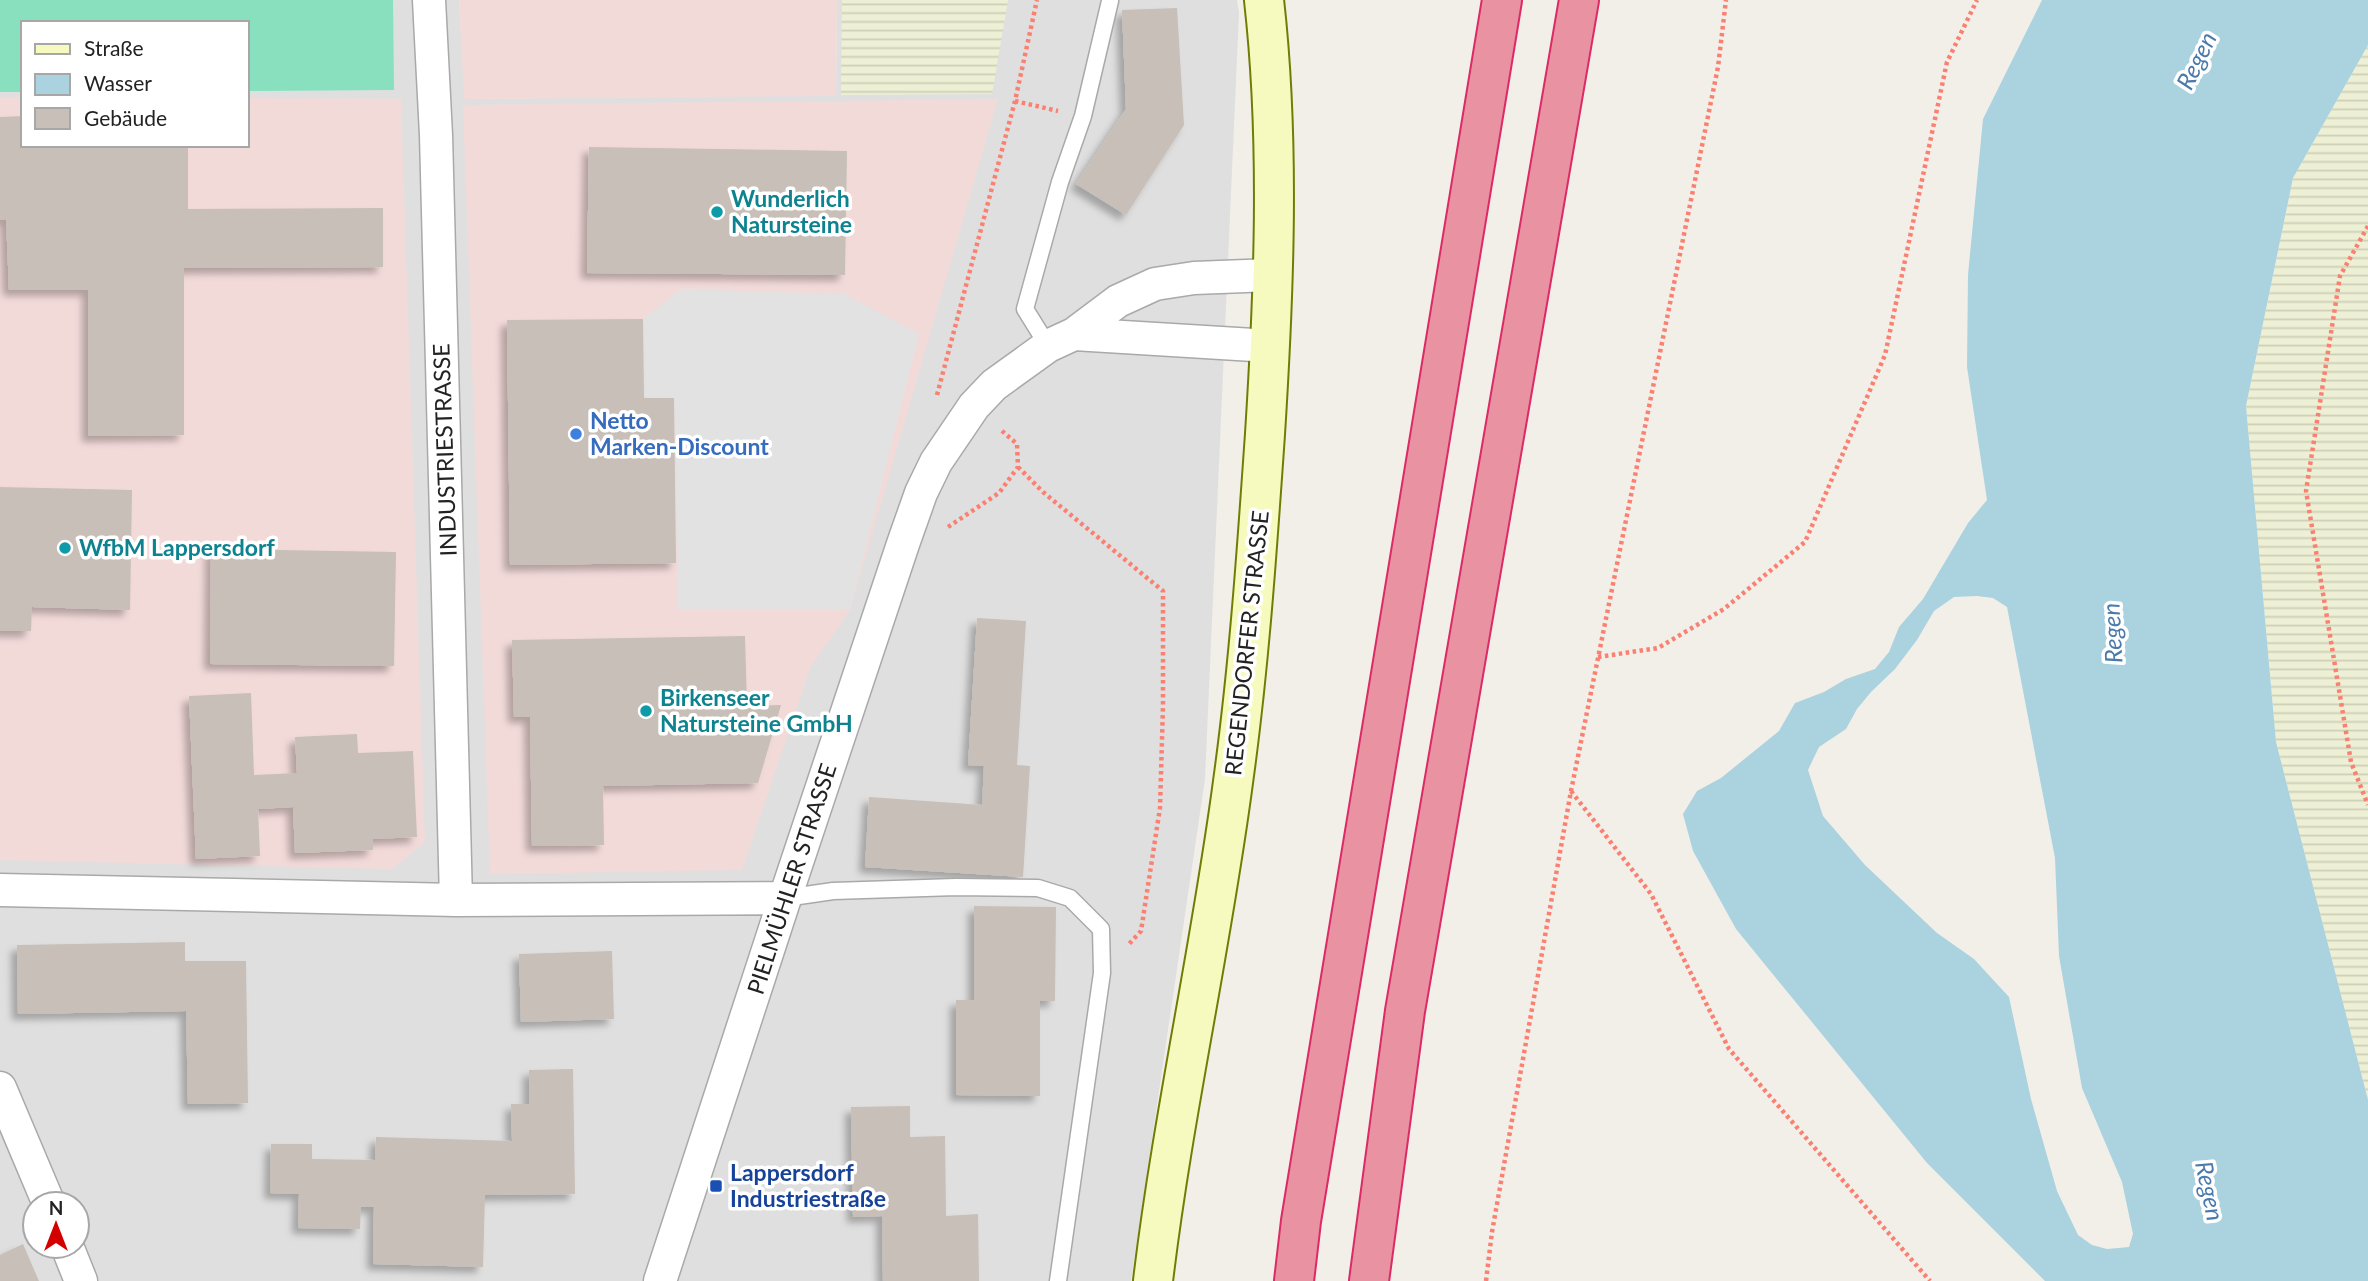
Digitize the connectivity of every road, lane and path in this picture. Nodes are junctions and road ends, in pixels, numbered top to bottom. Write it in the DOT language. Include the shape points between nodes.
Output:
graph roads {
  1 [pos="429,0"];
  2 [pos="1037,0"];
  3 [pos="1264,0"];
  4 [pos="1502,0"];
  5 [pos="1578,0"];
  6 [pos="1726,0"];
  7 [pos="1978,0"];
  8 [pos="1110,1"];
  9 [pos="1015,101"];
  10 [pos="1083,116"];
  11 [pos="2368,226"];
  12 [pos="1272,275"];
  13 [pos="1061,340"];
  14 [pos="1270,346"];
  15 [pos="943,371"];
  16 [pos="1018,467"];
  17 [pos="1598,657"];
  18 [pos="1571,791"];
  19 [pos="2368,805"];
  20 [pos="0,890"];
  21 [pos="785,898"];
  22 [pos="456,900"];
  23 [pos="1102,973"];
  24 [pos="0,1088"];
  25 [pos="43,1190"];
  26 [pos="73,1260"];
  27 [pos="81,1281"];
  28 [pos="660,1281"];
  29 [pos="1058,1281"];
  30 [pos="1153,1281"];
  31 [pos="1294,1281"];
  32 [pos="1369,1281"];
  33 [pos="1486,1281"];
  34 [pos="1930,1281"];
  1 -- 22 [label="street, INDUSTRIESTRASSE"];
  2 -- 9 [label="path"];
  3 -- 12 [label="street, REGENDORFER STRASSE" via="1272,113"];
  4 -- 31 [label="highway"];
  5 -- 32 [label="highway" via="1405,1011"];
  6 -- 17 [label="path" via="1718,67"];
  7 -- 17 [label="path" via="1947,62 1885,355 1805,542 1724,609 1658,649"];
  8 -- 10 [label="lane"];
  9 -- 10 [label="path"];
  9 -- 15 [label="path"];
  10 -- 13 [label="lane" via="1025,309"];
  11 -- 19 [label="path" via="2340,276 2306,491 2351,762"];
  12 -- 13 [label="street, PIELMÜHLER STRASSE" via="1155,284 1118,301"];
  12 -- 14 [label="street, REGENDORFER STRASSE"];
  13 -- 14 [label="street"];
  13 -- 21 [label="street, PIELMÜHLER STRASSE" via="994,385 936,461 921,493"];
  14 -- 30 [label="street, REGENDORFER STRASSE" via="1256,568 1233,782"];
  16 -- 23 [label="path" via="1163,591 1160,808 1141,931"];
  17 -- 18 [label="path"];
  18 -- 33 [label="path"];
  18 -- 34 [label="path" via="1651,894 1729,1049"];
  20 -- 22 [label="street"];
  21 -- 22 [label="street"];
  21 -- 23 [label="lane" via="833,891 1038,887 1070,898 1101,929"];
  21 -- 28 [label="street, PIELMÜHLER STRASSE"];
  23 -- 29 [label="lane"];
  24 -- 25 [label="street"];
  26 -- 27 [label="street"];
}
